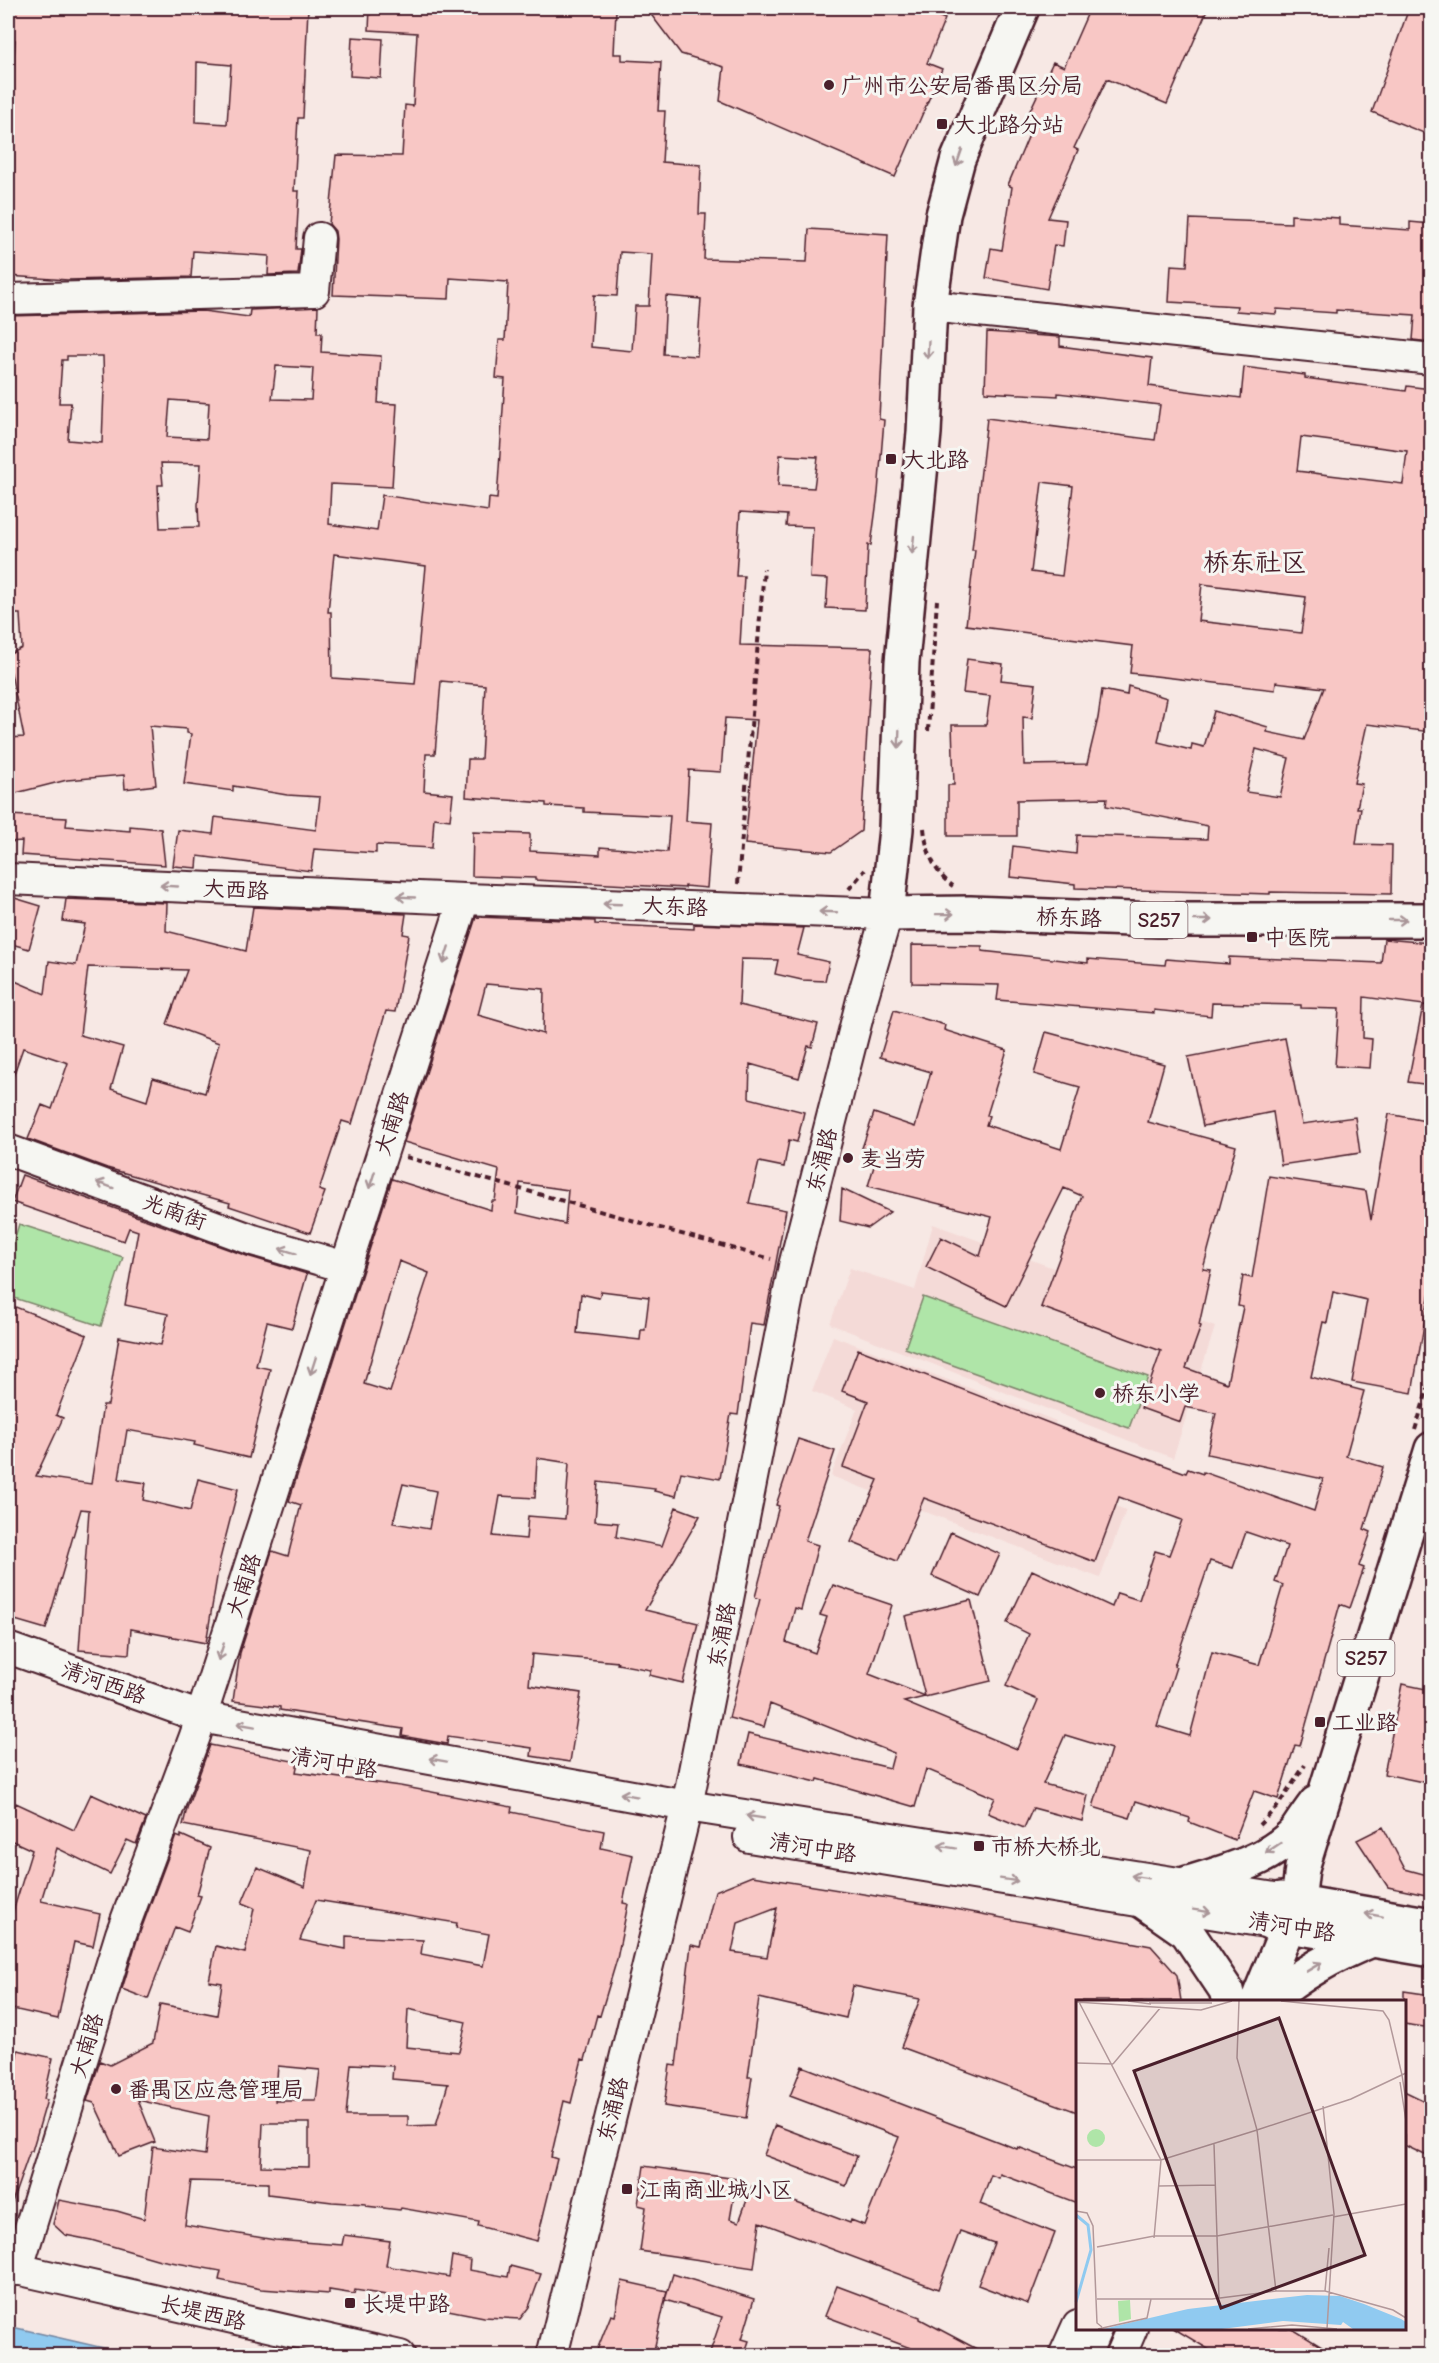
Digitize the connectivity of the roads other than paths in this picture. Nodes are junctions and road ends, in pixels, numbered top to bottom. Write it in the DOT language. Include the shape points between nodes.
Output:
graph roads {
  1 [pos="1022,8"];
  2 [pos="319,238"];
  3 [pos="8,299"];
  4 [pos="930,306"];
  5 [pos="1431,359"];
  6 [pos="8,879"];
  7 [pos="464,899"];
  8 [pos="887,914"];
  9 [pos="1431,920"];
  10 [pos="8,1150"];
  11 [pos="345,1267"];
  12 [pos="1431,1449"];
  13 [pos="8,1648"];
  14 [pos="8,1670"];
  15 [pos="198,1726"];
  16 [pos="1325,1790"];
  17 [pos="685,1815"];
  18 [pos="1185,1884"];
  19 [pos="1144,1902"];
  20 [pos="1284,1912"];
  21 [pos="1431,1925"];
  22 [pos="1372,1940"];
  23 [pos="1431,1950"];
  24 [pos="1229,2000"];
  25 [pos="1237,2000"];
  26 [pos="1257,2000"];
  27 [pos="1268,2000"];
  28 [pos="12,2269"];
  29 [pos="1076,2327"];
  30 [pos="1094,2330"];
  31 [pos="1117,2330"];
  32 [pos="1131,2330"];
  33 [pos="400,2355"];
  34 [pos="552,2355"];
  35 [pos="1064,2355"];
  36 [pos="1083,2355"];
  37 [pos="1106,2355"];
  38 [pos="1120,2355"];
  1 -- 4 [label="main road, one-way" via="958,159 943,215"];
  2 -- 3 [label="street" via="314,291"];
  4 -- 5 [label="street"];
  4 -- 8 [label="main road, one-way"];
  7 -- 6 [label="street, 大西路, one-way"];
  8 -- 7 [label="street, 大东路, one-way"];
  7 -- 11 [label="street, 大南路, one-way"];
  8 -- 9 [label="main road, 桥东路 / S257, one-way" via="1158,920"];
  8 -- 17 [label="street, 东涌路" via="794,1266"];
  11 -- 10 [label="street, 光南街, one-way" via="253,1240"];
  11 -- 15 [label="street, 大南路, one-way"];
  12 -- 16 [label="main road, S257"];
  13 -- 15 [label="street, 清河西路"];
  14 -- 15 [label="street, 清河西路"];
  15 -- 17 [label="street, 清河中路"];
  15 -- 28 [label="street, 大南路" via="121,1934"];
  16 -- 18 [label="main road, one-way" via="1295,1831 1271,1851 1228,1871"];
  16 -- 20 [label="main road, S257" via="1302,1868"];
  18 -- 17 [label="street, 清河中路, one-way"];
  17 -- 19 [label="street, 清河中路, one-way"];
  17 -- 34 [label="street, 东涌路"];
  18 -- 20 [label="street, 清河中路"];
  19 -- 20 [label="street, 清河中路, one-way"];
  19 -- 24 [label="main road" via="1187,1932"];
  21 -- 20 [label="main road, 清河中路, one-way"];
  20 -- 22 [label="main road, 清河中路"];
  20 -- 25 [label="main road, S257"];
  20 -- 26 [label="main road, S257"];
  22 -- 23 [label="main road, 清河中路"];
  27 -- 22 [label="main road, one-way" via="1332,1956"];
  28 -- 33 [label="street, 长堤西路"];
  29 -- 35 [label="street"];
  30 -- 36 [label="main road"];
  31 -- 37 [label="main road"];
  32 -- 38 [label="street"];
}
